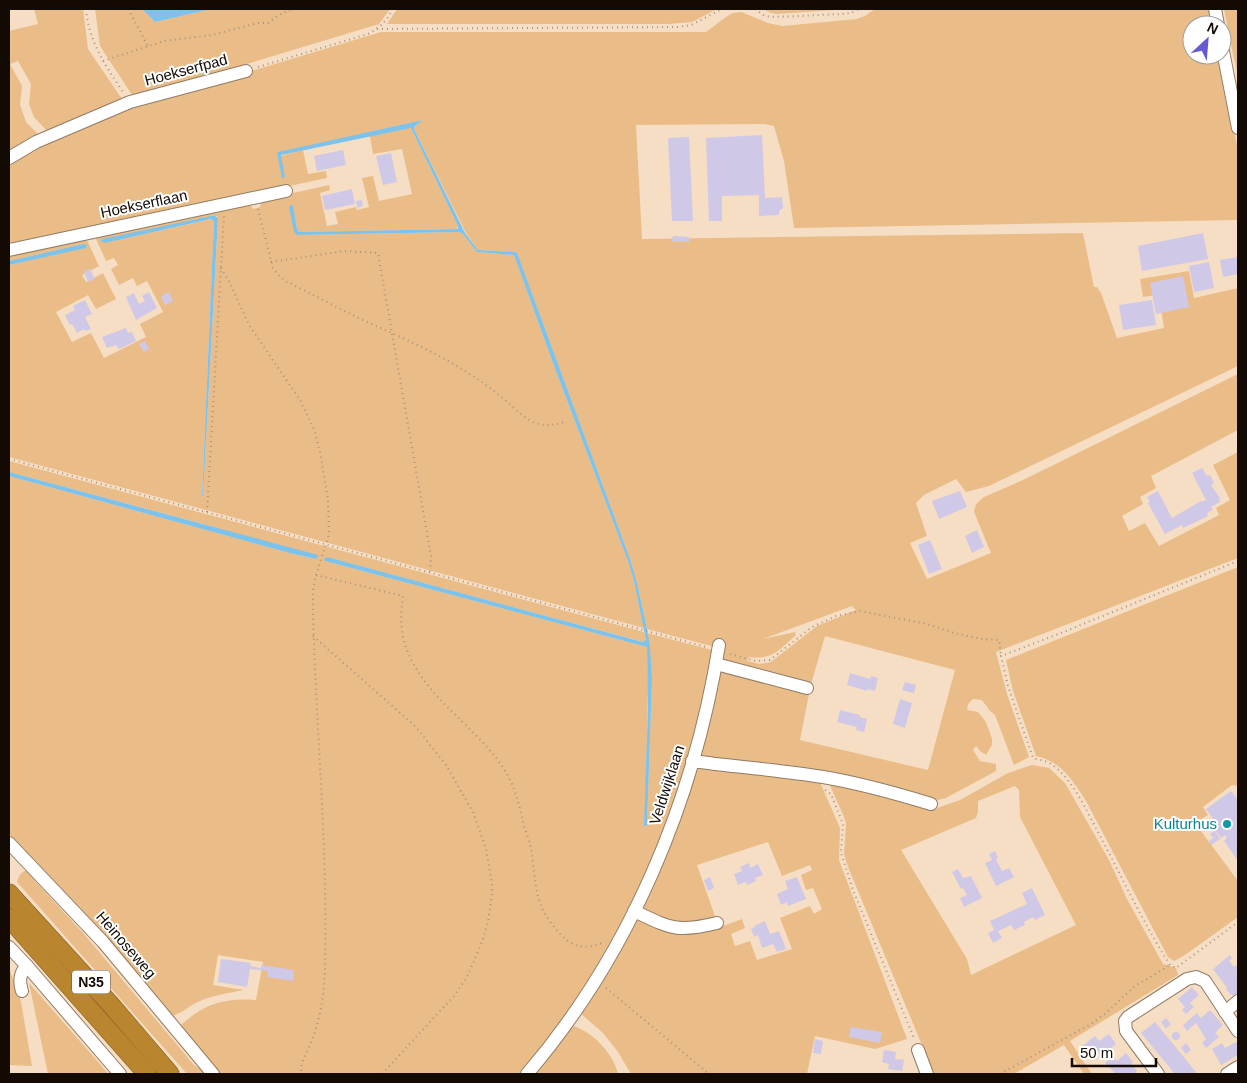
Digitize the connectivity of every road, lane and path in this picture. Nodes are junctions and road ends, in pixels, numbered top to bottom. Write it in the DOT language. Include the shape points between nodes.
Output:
graph roads {
  1 [pos="86,9"];
  2 [pos="128,9"];
  3 [pos="292,9"];
  4 [pos="393,9"];
  5 [pos="722,9"];
  6 [pos="755,9"];
  7 [pos="860,9"];
  8 [pos="377,29"];
  9 [pos="148,46"];
  10 [pos="103,61"];
  11 [pos="1226,65"];
  12 [pos="246,71"];
  13 [pos="130,102"];
  14 [pos="1238,128"];
  15 [pos="9,158"];
  16 [pos="286,191"];
  17 [pos="255,197"];
  18 [pos="224,203"];
  19 [pos="9,250"];
  20 [pos="271,262"];
  21 [pos="221,268"];
  22 [pos="391,332"];
  23 [pos="564,422"];
  24 [pos="9,459"];
  25 [pos="207,512"];
  26 [pos="327,544"];
  27 [pos="1238,561"];
  28 [pos="430,572"];
  29 [pos="316,575"];
  30 [pos="314,636"];
  31 [pos="718,648"];
  32 [pos="1001,656"];
  33 [pos="716,664"];
  34 [pos="807,688"];
  35 [pos="692,761"];
  36 [pos="823,789"];
  37 [pos="931,804"];
  38 [pos="9,842"];
  39 [pos="9,892"];
  40 [pos="634,911"];
  41 [pos="9,918"];
  42 [pos="1238,922"];
  43 [pos="717,923"];
  44 [pos="621,935"];
  45 [pos="9,948"];
  46 [pos="1170,965"];
  47 [pos="27,966"];
  48 [pos="596,980"];
  49 [pos="22,990"];
  50 [pos="1238,1001"];
  51 [pos="1224,1012"];
  52 [pos="1238,1031"];
  53 [pos="918,1050"];
  54 [pos="1238,1067"];
  55 [pos="120,1074"];
  56 [pos="147,1074"];
  57 [pos="170,1074"];
  58 [pos="213,1074"];
  59 [pos="302,1074"];
  60 [pos="382,1074"];
  61 [pos="527,1074"];
  62 [pos="709,1074"];
  63 [pos="926,1074"];
  64 [pos="1000,1074"];
  65 [pos="1158,1074"];
  66 [pos="1227,1074"];
  1 -- 10 [label="path" via="91,38"];
  2 -- 9 [label="path"];
  3 -- 9 [label="path" via="268,23"];
  4 -- 8 [label="path, Hoekserfpad"];
  5 -- 8 [label="path, Hoekserfpad" via="679,27"];
  6 -- 7 [label="path" via="765,16 774,17 842,14"];
  8 -- 12 [label="path, Hoekserfpad"];
  9 -- 10 [label="path"];
  10 -- 13 [label="path"];
  11 -- 14 [label="street"];
  12 -- 13 [label="street, Hoekserfpad"];
  13 -- 15 [label="street, Hoekserfpad" via="36,142"];
  16 -- 17 [label="street, Hoekserflaan"];
  17 -- 18 [label="street, Hoekserflaan"];
  17 -- 20 [label="path"];
  18 -- 19 [label="street, Hoekserflaan"];
  18 -- 21 [label="path"];
  20 -- 22 [label="path" via="278,275 287,282"];
  20 -- 22 [label="path" via="344,251 378,253"];
  21 -- 25 [label="path"];
  21 -- 26 [label="path" via="250,325 300,400 314,429 328,500 330,534"];
  22 -- 23 [label="path" via="471,375 526,419 551,427"];
  22 -- 28 [label="path" via="431,556"];
  24 -- 25 [label="path"];
  25 -- 26 [label="path"];
  26 -- 28 [label="path"];
  26 -- 29 [label="path"];
  27 -- 32 [label="path"];
  28 -- 31 [label="path"];
  29 -- 30 [label="path" via="313,590"];
  29 -- 44 [label="path" via="403,596 404,641 425,682 492,754 515,791 532,854 537,895 548,920 576,946 594,946"];
  30 -- 59 [label="path" via="326,873 325,970 323,1000 302,1062"];
  30 -- 60 [label="path" via="415,726 446,765 473,812 486,849 492,884 488,922 467,977 454,996"];
  31 -- 32 [label="path" via="756,660 770,660 812,627 860,610 927,624 954,634 999,640"];
  31 -- 33 [label="street, Veldwijklaan"];
  32 -- 46 [label="path" via="1033,758 1053,766 1080,798"];
  33 -- 34 [label="street"];
  33 -- 35 [label="street, Veldwijklaan"];
  35 -- 37 [label="street" via="842,780"];
  35 -- 40 [label="street, Veldwijklaan" via="659,858"];
  36 -- 53 [label="path" via="830,794 843,824 840,853"];
  38 -- 58 [label="street, Heinoseweg" via="103,942"];
  39 -- 57 [label="highway, N35"];
  40 -- 43 [label="street" via="675,928"];
  40 -- 44 [label="street, Veldwijklaan"];
  41 -- 56 [label="highway, N35"];
  42 -- 46 [label="path" via="1176,968"];
  44 -- 48 [label="street, Veldwijklaan"];
  45 -- 47 [label="street"];
  46 -- 64 [label="path" via="1135,986 1090,1024"];
  47 -- 49 [label="street" via="20,978"];
  47 -- 55 [label="street"];
  48 -- 61 [label="street, Veldwijklaan"];
  48 -- 62 [label="path"];
  50 -- 51 [label="street"];
  51 -- 52 [label="street"];
  51 -- 65 [label="street" via="1205,981 1191,977 1128,1017 1126,1031"];
  53 -- 63 [label="street"];
  54 -- 66 [label="street"];
}
